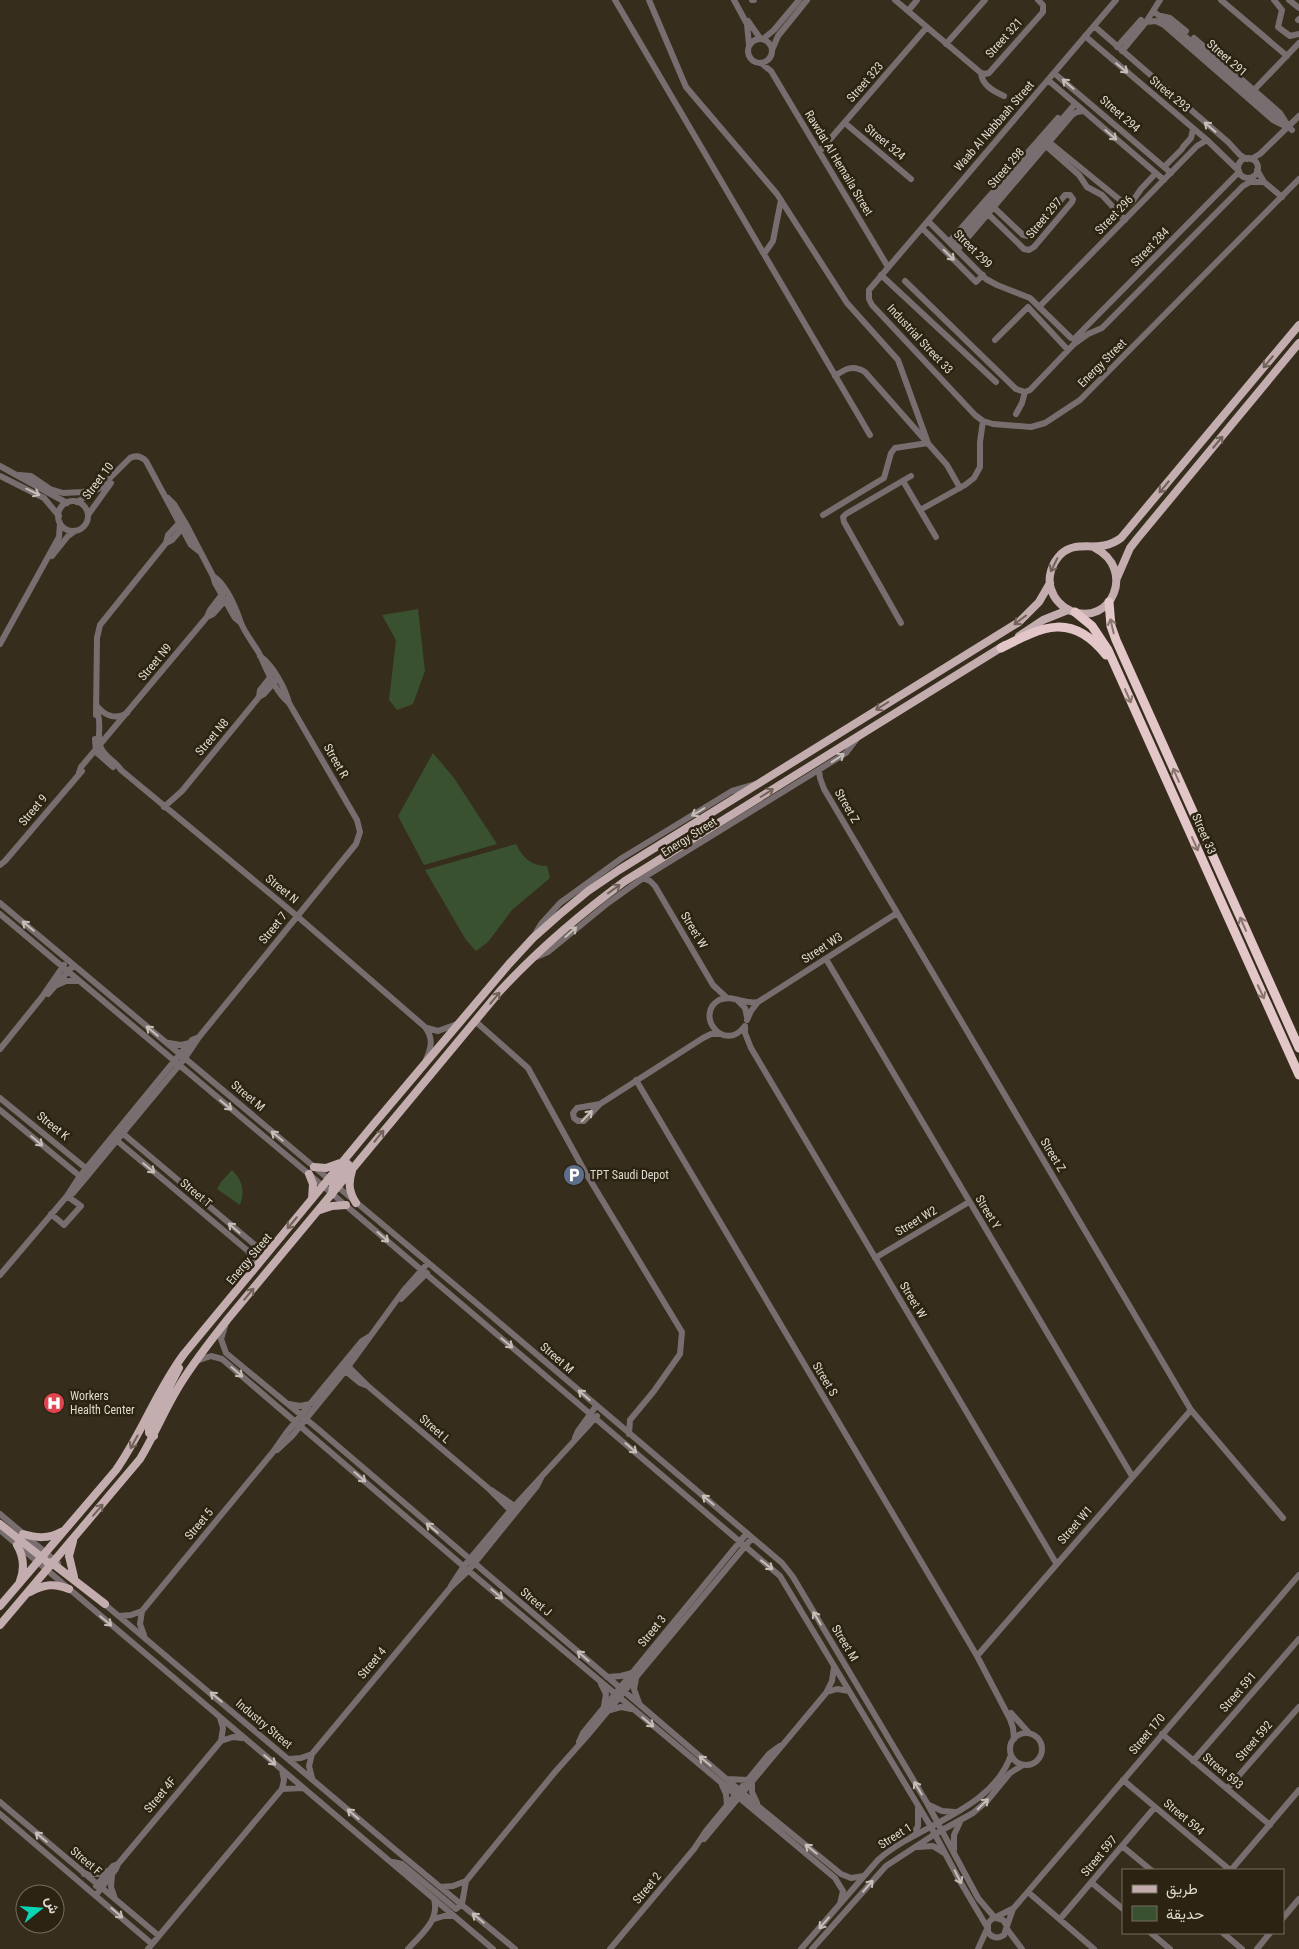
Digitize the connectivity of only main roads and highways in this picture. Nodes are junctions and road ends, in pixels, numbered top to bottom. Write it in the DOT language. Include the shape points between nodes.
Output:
graph roads {
  1 [pos="1299,325"];
  2 [pos="1299,343"];
  3 [pos="1095,548"];
  4 [pos="1117,578"];
  5 [pos="1050,583"];
  6 [pos="1109,602"];
  7 [pos="1071,611"];
  8 [pos="1001,648"];
  9 [pos="1120,678"];
  10 [pos="1299,1048"];
  11 [pos="1299,1075"];
  12 [pos="390,1106"];
  13 [pos="343,1161"];
  14 [pos="355,1166"];
  15 [pos="330,1187"];
  16 [pos="311,1200"];
  17 [pos="356,1203"];
  18 [pos="346,1205"];
  19 [pos="319,1211"];
  20 [pos="287,1248"];
  21 [pos="184,1354"];
  22 [pos="154,1436"];
  23 [pos="87,1505"];
  24 [pos="0,1524"];
  25 [pos="67,1528"];
  26 [pos="24,1534"];
  27 [pos="75,1536"];
  28 [pos="17,1545"];
  29 [pos="46,1561"];
  30 [pos="74,1577"];
  31 [pos="19,1584"];
  32 [pos="69,1589"];
  33 [pos="26,1594"];
  34 [pos="104,1604"];
  35 [pos="0,1606"];
  36 [pos="10,1613"];
  37 [pos="0,1625"];
  1 -- 3 [label="main road, one-way" via="1127,532 1115,542"];
  4 -- 2 [label="main road, one-way" via="1130,548"];
  3 -- 4 [label="main road" via="1108,556"];
  3 -- 5 [label="main road, one-way" via="1078,546 1063,553 1052,566"];
  4 -- 6 [label="main road"];
  5 -- 7 [label="main road" via="1058,601"];
  5 -- 12 [label="main road, Energy Street, one-way" via="1039,602 1019,622 588,891 533,938 456,1024"];
  6 -- 7 [label="main road" via="1090,613"];
  10 -- 6 [label="highway, Street 33, one-way" via="1116,640"];
  7 -- 8 [label="main road, Energy Street" via="1043,620"];
  7 -- 9 [label="highway, Street 33" via="1101,637"];
  8 -- 9 [label="highway" via="1042,628 1068,628 1094,642"];
  14 -- 8 [label="main road, Energy Street, one-way" via="500,991 566,926 625,881"];
  9 -- 11 [label="highway, Street 33, one-way"];
  12 -- 13 [label="main road, Energy Street"];
  12 -- 15 [label="main road"];
  13 -- 15 [label="main road, Energy Street"];
  13 -- 16 [label="main road" via="312,1170"];
  14 -- 15 [label="main road, Energy Street"];
  14 -- 17 [label="main road" via="349,1184"];
  15 -- 16 [label="main road, Energy Street"];
  15 -- 19 [label="main road, Energy Street"];
  15 -- 20 [label="main road"];
  16 -- 21 [label="main road, Energy Street, one-way"];
  18 -- 19 [label="main road"];
  19 -- 20 [label="main road, Energy Street"];
  22 -- 20 [label="main road, Energy Street, one-way" via="177,1389 195,1362"];
  21 -- 22 [label="main road" via="149,1427"];
  21 -- 23 [label="main road, Energy Street, one-way" via="159,1392 123,1460"];
  27 -- 22 [label="main road, Energy Street, one-way" via="125,1479"];
  23 -- 25 [label="main road, Energy Street"];
  23 -- 29 [label="main road"];
  24 -- 29 [label="main road"];
  25 -- 26 [label="main road" via="46,1538"];
  25 -- 29 [label="main road, Energy Street"];
  27 -- 29 [label="main road, Energy Street"];
  27 -- 30 [label="main road" via="68,1556"];
  28 -- 31 [label="main road" via="24,1565"];
  29 -- 31 [label="main road, Energy Street"];
  29 -- 33 [label="main road, Energy Street"];
  29 -- 34 [label="main road"];
  29 -- 36 [label="main road"];
  31 -- 35 [label="main road, Energy Street"];
  32 -- 33 [label="main road" via="49,1585"];
  33 -- 36 [label="main road, Energy Street"];
  36 -- 37 [label="main road, Energy Street"];
}
